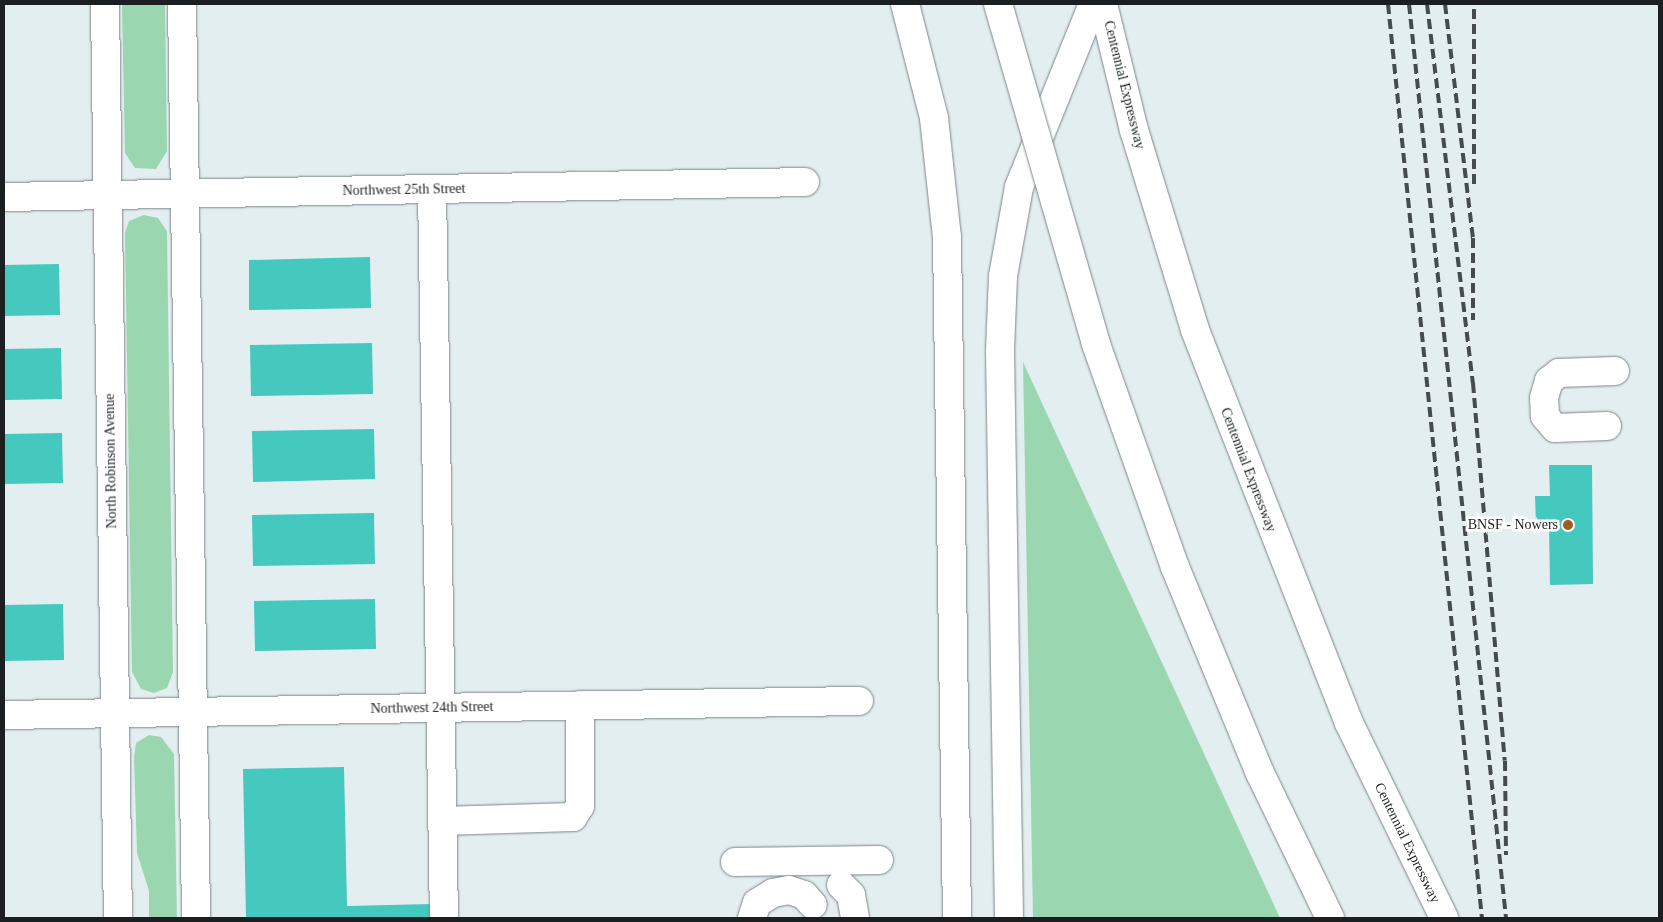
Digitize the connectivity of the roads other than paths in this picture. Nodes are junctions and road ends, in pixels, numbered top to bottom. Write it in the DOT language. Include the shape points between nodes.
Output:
graph roads {
  1 [pos="105,4"];
  2 [pos="182,4"];
  3 [pos="905,4"];
  4 [pos="998,4"];
  5 [pos="1093,4"];
  6 [pos="1103,4"];
  7 [pos="805,182"];
  8 [pos="432,189"];
  9 [pos="185,193"];
  10 [pos="106,195"];
  11 [pos="4,197"];
  12 [pos="1615,371"];
  13 [pos="1607,426"];
  14 [pos="859,700"];
  15 [pos="580,705"];
  16 [pos="440,708"];
  17 [pos="192,713"];
  18 [pos="115,714"];
  19 [pos="4,715"];
  20 [pos="442,821"];
  21 [pos="879,860"];
  22 [pos="735,862"];
  23 [pos="789,890"];
  24 [pos="820,912"];
  25 [pos="118,918"];
  26 [pos="196,918"];
  27 [pos="444,918"];
  28 [pos="752,918"];
  29 [pos="855,918"];
  30 [pos="957,918"];
  31 [pos="1009,918"];
  32 [pos="1330,918"];
  33 [pos="1444,918"];
  1 -- 10 [label="main road, North Robinson Avenue"];
  2 -- 9 [label="main road"];
  3 -- 30 [label="main road" via="934,118 947,237"];
  4 -- 32 [label="main road, bridge" via="1096,344 1175,566 1260,773"];
  5 -- 31 [label="main road" via="1019,187 1003,276 1000,351"];
  6 -- 33 [label="main road, Centennial Expressway" via="1134,130 1195,330 1349,723"];
  7 -- 8 [label="main road, Northwest 25th Street"];
  8 -- 9 [label="main road, Northwest 25th Street"];
  8 -- 16 [label="main road"];
  9 -- 10 [label="main road, Northwest 25th Street"];
  9 -- 17 [label="main road"];
  10 -- 11 [label="main road, Northwest 25th Street"];
  10 -- 18 [label="main road, North Robinson Avenue"];
  12 -- 13 [label="main road" via="1559,373 1549,381 1544,398 1545,416 1555,428"];
  14 -- 15 [label="main road, Northwest 24th Street"];
  15 -- 16 [label="main road, Northwest 24th Street"];
  15 -- 20 [label="main road" via="580,806 573,817"];
  16 -- 17 [label="main road, Northwest 24th Street"];
  16 -- 20 [label="main road"];
  17 -- 18 [label="main road, Northwest 24th Street"];
  17 -- 26 [label="main road"];
  18 -- 19 [label="main road, Northwest 24th Street"];
  18 -- 25 [label="main road, North Robinson Avenue"];
  20 -- 27 [label="main road"];
  21 -- 22 [label="main road"];
  23 -- 24 [label="main road" via="804,895"];
  23 -- 28 [label="main road" via="758,902"];
  23 -- 29 [label="main road" via="815,878 837,883 851,895"];
}
